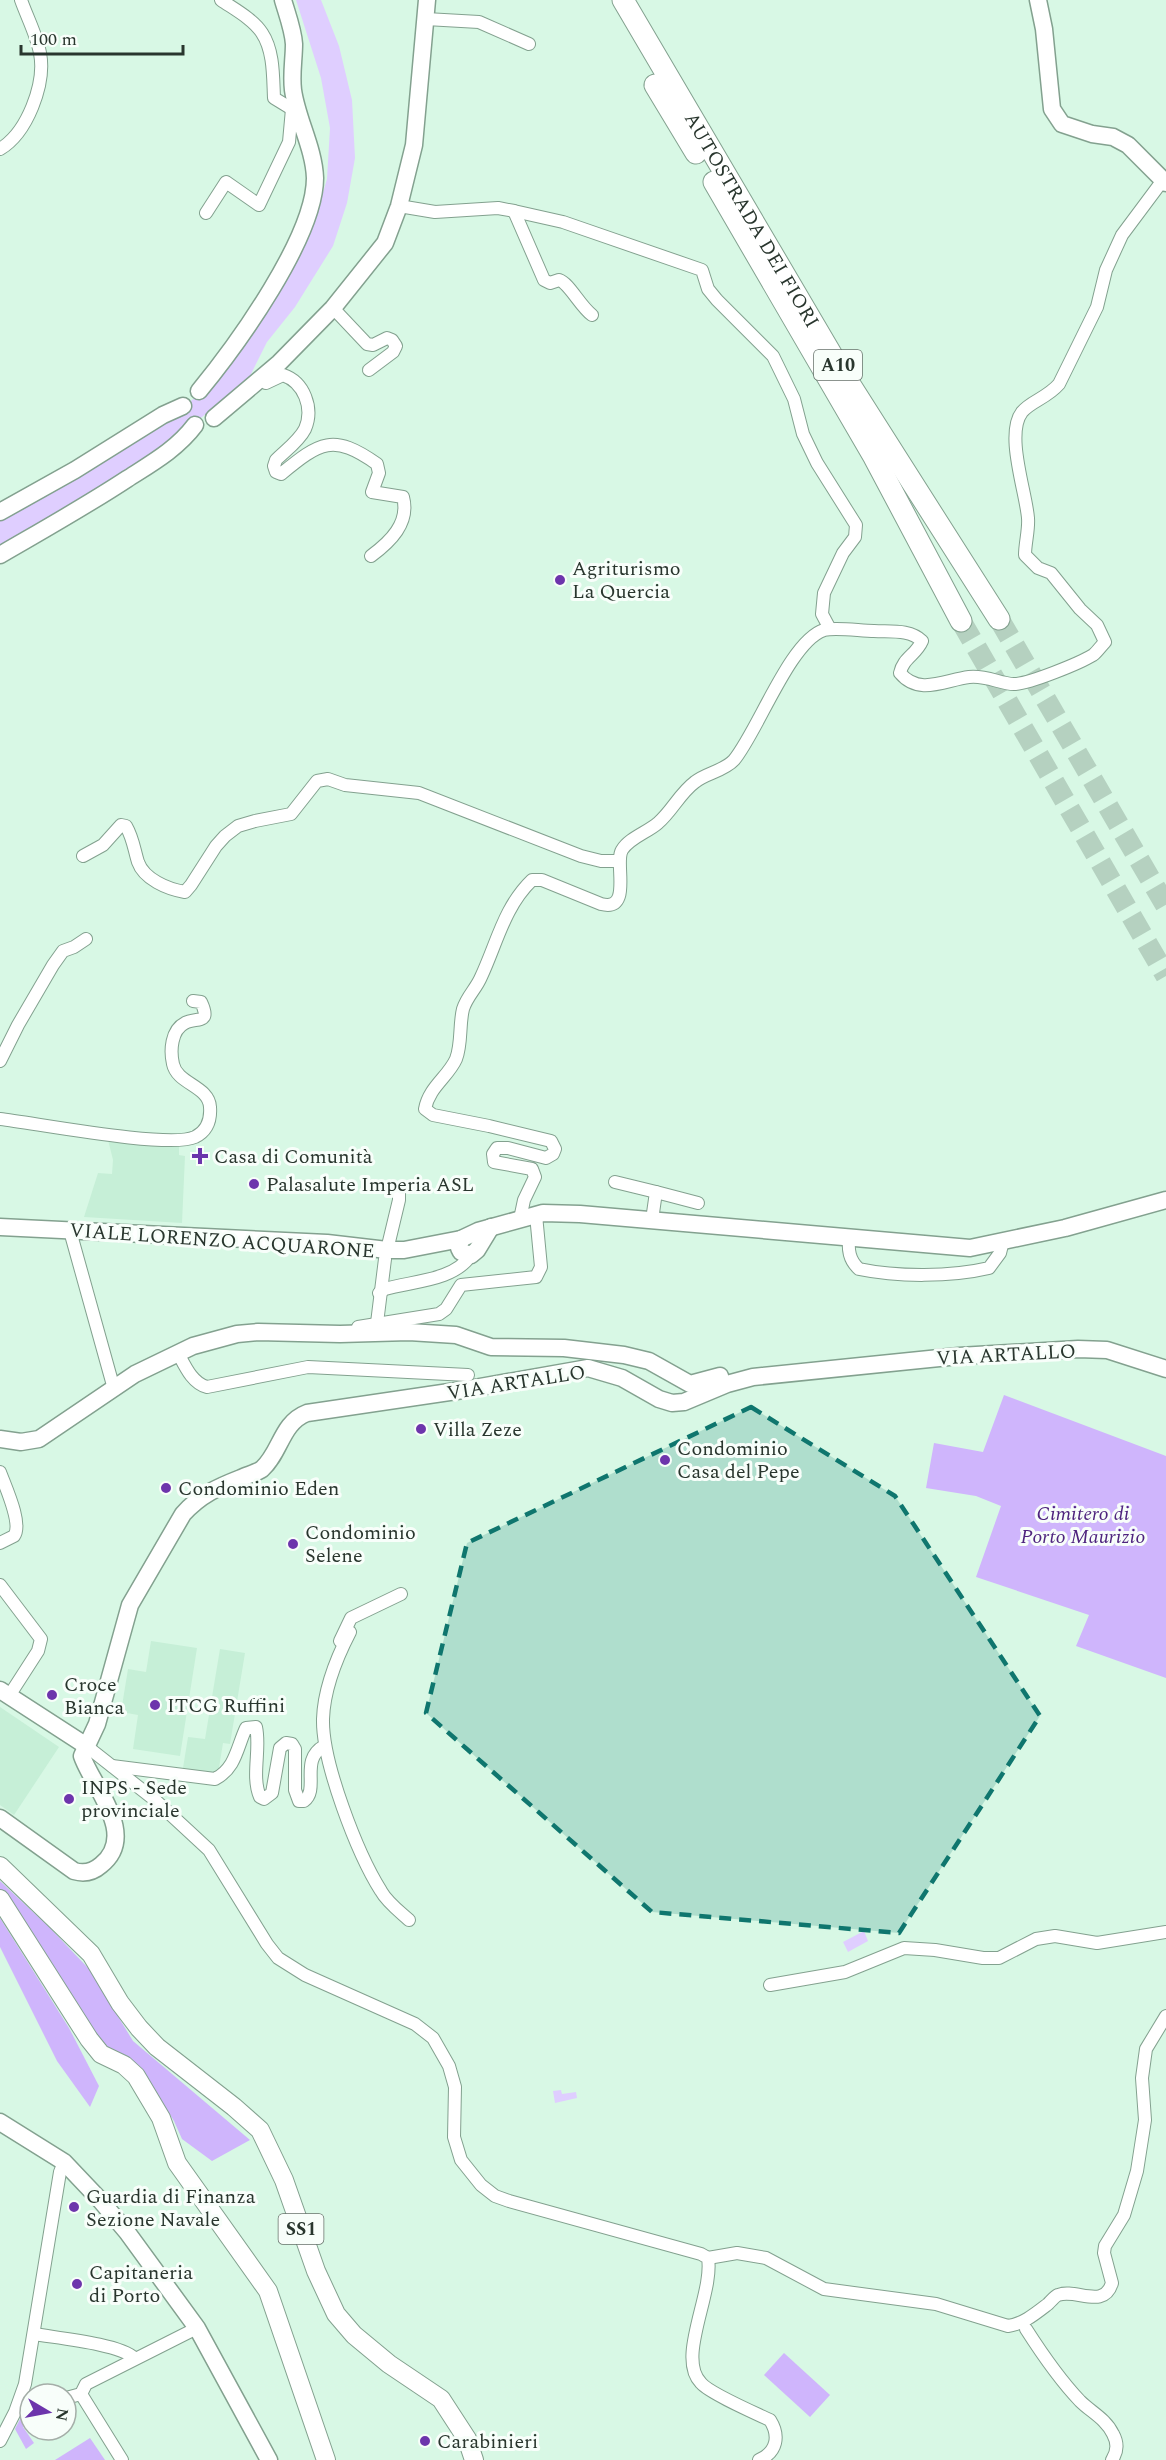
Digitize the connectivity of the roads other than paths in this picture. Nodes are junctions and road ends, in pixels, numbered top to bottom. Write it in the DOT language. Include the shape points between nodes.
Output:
graph roads {
  1 [pos="21,0"];
  2 [pos="221,0"];
  3 [pos="283,0"];
  4 [pos="427,0"];
  5 [pos="608,0"];
  6 [pos="623,0"];
  7 [pos="1038,0"];
  8 [pos="426,20"];
  9 [pos="529,44"];
  10 [pos="295,108"];
  11 [pos="678,110"];
  12 [pos="0,149"];
  13 [pos="1164,182"];
  14 [pos="399,206"];
  15 [pos="514,211"];
  16 [pos="206,213"];
  17 [pos="333,308"];
  18 [pos="592,315"];
  19 [pos="369,370"];
  20 [pos="261,379"];
  21 [pos="199,391"];
  22 [pos="183,406"];
  23 [pos="220,410"];
  24 [pos="195,425"];
  25 [pos="0,512"];
  26 [pos="0,555"];
  27 [pos="371,556"];
  28 [pos="999,619"];
  29 [pos="961,621"];
  30 [pos="830,629"];
  31 [pos="83,856"];
  32 [pos="619,861"];
  33 [pos="86,939"];
  34 [pos="193,1000"];
  35 [pos="4,1041"];
  36 [pos="0,1061"];
  37 [pos="0,1119"];
  38 [pos="615,1182"];
  39 [pos="399,1190"];
  40 [pos="656,1192"];
  41 [pos="1166,1200"];
  42 [pos="698,1203"];
  43 [pos="528,1217"];
  44 [pos="652,1220"];
  45 [pos="0,1227"];
  46 [pos="70,1231"];
  47 [pos="849,1237"];
  48 [pos="1003,1241"];
  49 [pos="463,1246"];
  50 [pos="386,1255"];
  51 [pos="379,1293"];
  52 [pos="377,1323"];
  53 [pos="325,1334"];
  54 [pos="178,1353"];
  55 [pos="1166,1369"];
  56 [pos="789,1372"];
  57 [pos="468,1375"];
  58 [pos="114,1389"];
  59 [pos="0,1439"];
  60 [pos="0,1472"];
  61 [pos="0,1543"];
  62 [pos="0,1585"];
  63 [pos="401,1594"];
  64 [pos="351,1632"];
  65 [pos="338,1657"];
  66 [pos="5,1693"];
  67 [pos="85,1745"];
  68 [pos="324,1746"];
  69 [pos="111,1766"];
  70 [pos="0,1818"];
  71 [pos="0,1866"];
  72 [pos="0,1899"];
  73 [pos="409,1920"];
  74 [pos="1166,1932"];
  75 [pos="770,1985"];
  76 [pos="1166,2016"];
  77 [pos="0,2122"];
  78 [pos="64,2162"];
  79 [pos="708,2258"];
  80 [pos="197,2328"];
  81 [pos="1026,2329"];
  82 [pos="34,2334"];
  83 [pos="134,2358"];
  84 [pos="28,2382"];
  85 [pos="81,2394"];
  86 [pos="78,2395"];
  87 [pos="18,2408"];
  88 [pos="0,2441"];
  89 [pos="122,2460"];
  90 [pos="269,2460"];
  91 [pos="326,2460"];
  92 [pos="474,2460"];
  93 [pos="759,2460"];
  94 [pos="1112,2460"];
  1 -- 12 [label="street" via="40,53 40,72 24,125"];
  2 -- 10 [label="street" via="262,32 271,56 274,98"];
  3 -- 10 [label="street" via="292,33"];
  4 -- 8 [label="street"];
  5 -- 11 [label="highway, AUTOSTRADA DEI FIORI / A10"];
  6 -- 11 [label="highway, AUTOSTRADA DEI FIORI / A10"];
  7 -- 13 [label="street" via="1052,109 1057,117 1062,124 1113,137 1128,145"];
  8 -- 9 [label="street" via="479,22"];
  8 -- 14 [label="street" via="414,145"];
  10 -- 16 [label="street" via="288,142 260,205 226,182"];
  10 -- 21 [label="street" via="315,175 314,195 303,230 246,329"];
  11 -- 28 [label="highway, AUTOSTRADA DEI FIORI / A10"];
  11 -- 29 [label="highway, AUTOSTRADA DEI FIORI / A10" via="874,457"];
  13 -- 30 [label="street" via="1122,235 1106,270 1097,307 1059,384 1051,394 1020,414 1015,438 1029,521 1025,555 1038,568 1051,573 1097,625 1105,642 1094,655 1017,684 969,677 934,686 906,681 900,673 904,661 919,649 922,641 917,636"];
  14 -- 15 [label="street" via="435,212 498,208"];
  14 -- 17 [label="street" via="385,243"];
  15 -- 18 [label="street" via="544,280 550,284 565,282"];
  15 -- 30 [label="street" via="563,222 702,270 708,289 717,300 767,349 794,399 813,456 857,529 824,593 822,614"];
  17 -- 19 [label="street" via="367,344 387,338 396,346"];
  17 -- 20 [label="street"];
  20 -- 23 [label="street"];
  20 -- 27 [label="street" via="266,383 283,375 290,377 300,384 307,400 305,429 276,460 276,472 281,474 315,450 334,444 377,464 379,473 372,492 403,497 405,511 396,533"];
  21 -- 22 [label="street" via="188,396"];
  21 -- 23 [label="street" via="209,394"];
  22 -- 24 [label="street" via="187,420"];
  22 -- 25 [label="street"];
  23 -- 24 [label="street" via="206,424"];
  24 -- 26 [label="street" via="166,454"];
  30 -- 32 [label="street" via="809,640 788,666 734,761 694,783 661,820 621,851"];
  31 -- 32 [label="street" via="103,845 121,825 126,826 146,875 184,892 225,836 244,824 291,814 317,781 328,779 345,785 419,793 581,856"];
  32 -- 43 [label="street" via="618,898 608,905 542,880 532,880 522,889 499,929 478,984 467,998 456,1060 433,1088 426,1109 433,1115 551,1141 555,1149 546,1158 508,1148 497,1148 492,1154 494,1162 532,1169 536,1177 524,1200"];
  33 -- 35 [label="street" via="63,951"];
  34 -- 37 [label="street" via="201,1002 204,1016 178,1028 171,1046 173,1066 210,1104 209,1122 203,1132 186,1140 140,1138"];
  35 -- 36 [label="street"];
  38 -- 40 [label="street"];
  39 -- 50 [label="street"];
  40 -- 42 [label="street"];
  40 -- 44 [label="street"];
  41 -- 48 [label="street"];
  43 -- 44 [label="street" via="580,1214"];
  43 -- 49 [label="street" via="491,1227"];
  43 -- 52 [label="street" via="541,1267 536,1277 461,1286 439,1314"];
  44 -- 47 [label="street"];
  45 -- 46 [label="street, VIALE LORENZO ACQUARONE"];
  46 -- 50 [label="street, VIALE LORENZO ACQUARONE" via="327,1243"];
  46 -- 58 [label="street"];
  47 -- 48 [label="street" via="970,1248"];
  47 -- 48 [label="street" via="848,1251 859,1269 922,1274 989,1268"];
  49 -- 50 [label="street, VIALE LORENZO ACQUARONE"];
  49 -- 51 [label="street" via="452,1272 385,1288"];
  50 -- 51 [label="street"];
  51 -- 52 [label="street"];
  52 -- 53 [label="street"];
  53 -- 54 [label="street" via="237,1334"];
  53 -- 56 [label="street" via="456,1335 499,1348 564,1348 624,1355 649,1361 690,1384 734,1371 761,1368"];
  54 -- 57 [label="street" via="189,1373 207,1387 308,1368"];
  54 -- 58 [label="street"];
  55 -- 56 [label="street, VIA ARTALLO" via="1107,1350 1078,1349"];
  56 -- 67 [label="street, VIA ARTALLO" via="740,1380 672,1403 622,1378 588,1368 300,1416 288,1426 260,1470 208,1492 183,1514 129,1605 97,1724"];
  58 -- 59 [label="street" via="39,1439"];
  60 -- 61 [label="street" via="17,1533"];
  62 -- 66 [label="street" via="41,1639 38,1651"];
  63 -- 65 [label="street" via="351,1618 341,1637"];
  64 -- 65 [label="street"];
  65 -- 68 [label="street" via="327,1690"];
  66 -- 67 [label="street"];
  67 -- 69 [label="street"];
  67 -- 70 [label="street" via="82,1756 86,1770 111,1811 115,1839 106,1861 87,1872 74,1871"];
  68 -- 69 [label="street" via="312,1760 309,1798 304,1801 299,1801 295,1790 294,1749 286,1743 280,1748 272,1793 268,1798 260,1797 258,1736 256,1727 251,1726 246,1728 236,1758 215,1779"];
  68 -- 73 [label="street" via="363,1857 381,1893"];
  69 -- 79 [label="street" via="209,1850 278,1958 305,1975 415,2024 433,2038 449,2066 455,2087 456,2149 481,2185 509,2201"];
  71 -- 92 [label="main road, SS1" via="91,1954 138,2028 260,2130 284,2180 316,2271 336,2314 354,2336 441,2399 467,2439"];
  72 -- 91 [label="main road" via="89,2039 101,2054 130,2070 155,2107 177,2163 268,2291"];
  74 -- 75 [label="street" via="1097,1943 1055,1936 1036,1939 999,1958 904,1948 845,1972"];
  76 -- 79 [label="street" via="1146,2049 1142,2078 1145,2120 1130,2197 1105,2246 1112,2283 1104,2295 1058,2295 1019,2325 1008,2326 936,2304 824,2289 766,2258 737,2253"];
  77 -- 78 [label="street"];
  78 -- 80 [label="street" via="127,2232"];
  78 -- 82 [label="street"];
  79 -- 93 [label="street" via="707,2288 692,2364 701,2385 770,2420 777,2438 769,2454"];
  80 -- 83 [label="street"];
  80 -- 90 [label="street"];
  81 -- 94 [label="street" via="1068,2387 1112,2431 1117,2448"];
  82 -- 83 [label="street" via="128,2352"];
  82 -- 84 [label="street"];
  83 -- 85 [label="street" via="86,2385"];
  85 -- 86 [label="street"];
  85 -- 89 [label="street"];
  87 -- 88 [label="street"];
}
